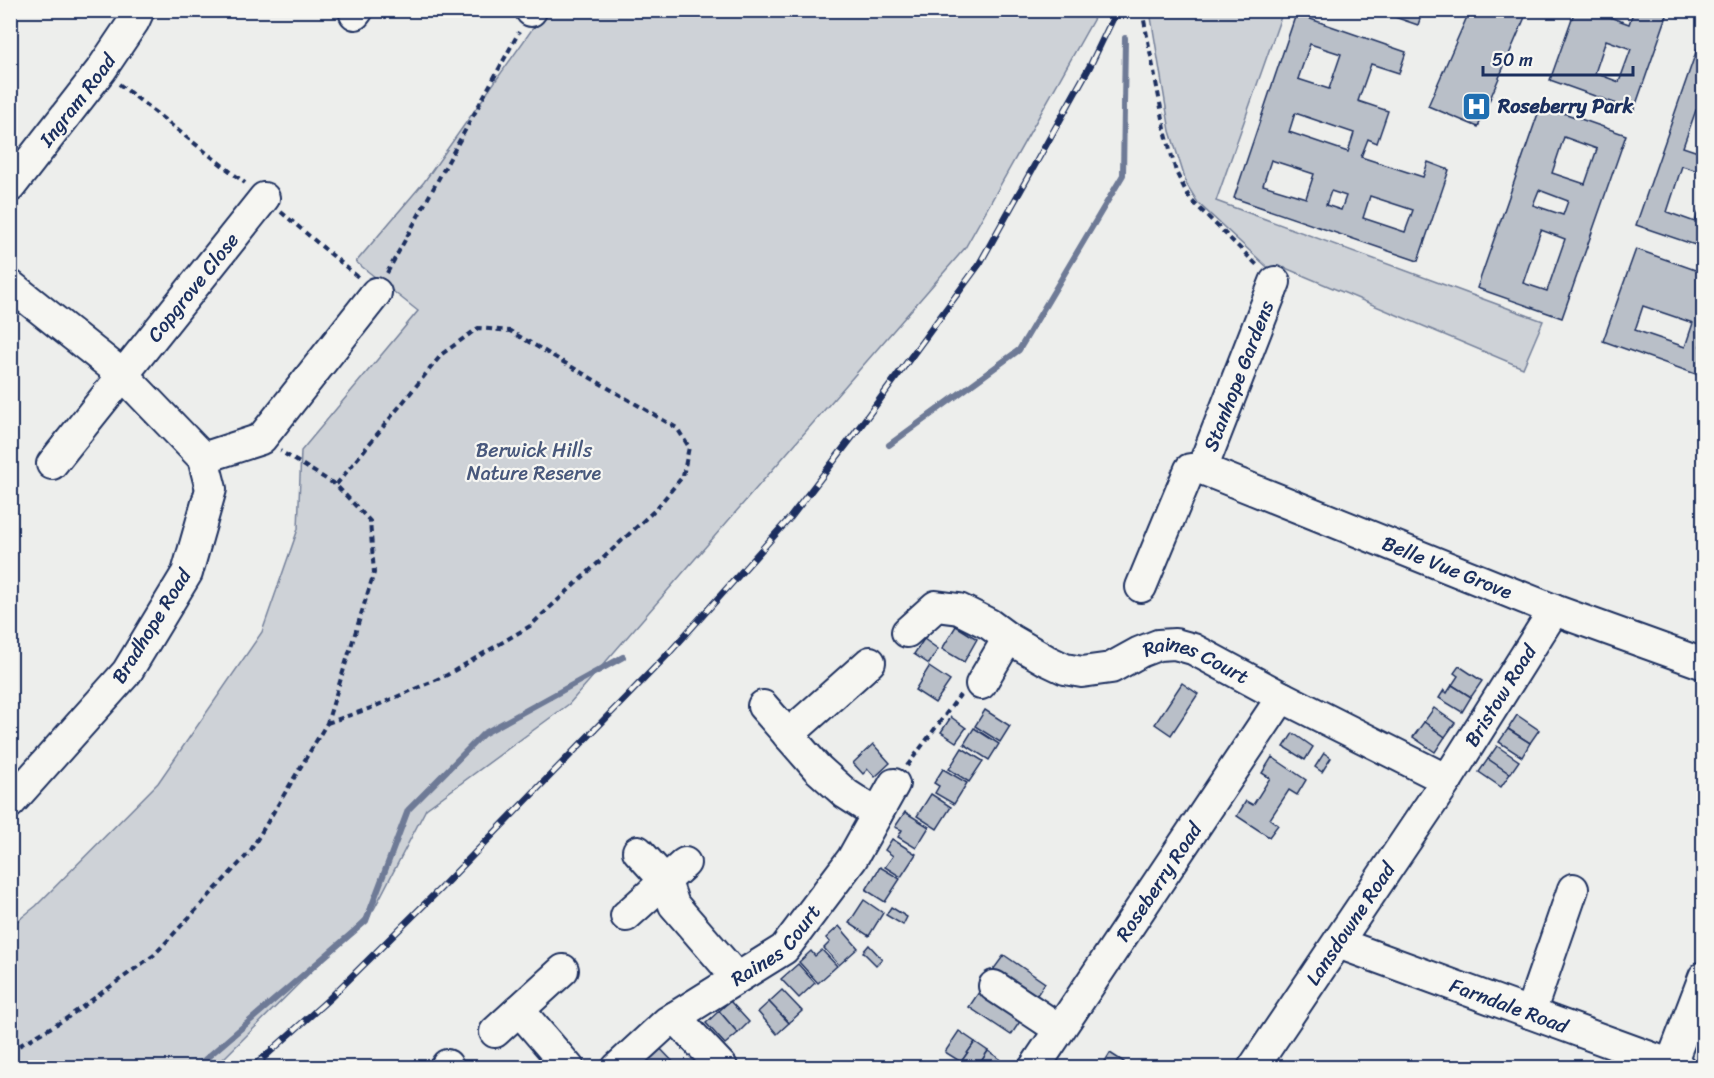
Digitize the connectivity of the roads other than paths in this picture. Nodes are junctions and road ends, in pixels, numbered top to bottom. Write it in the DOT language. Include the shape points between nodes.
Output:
graph roads {
  1 [pos="139,10"];
  2 [pos="10,187"];
  3 [pos="264,198"];
  4 [pos="1275,282"];
  5 [pos="10,285"];
  6 [pos="376,293"];
  7 [pos="123,375"];
  8 [pos="203,458"];
  9 [pos="52,464"];
  10 [pos="1196,469"];
  11 [pos="1141,587"];
  12 [pos="1554,610"];
  13 [pos="907,632"];
  14 [pos="1008,638"];
  15 [pos="870,662"];
  16 [pos="1704,664"];
  17 [pos="972,686"];
  18 [pos="1282,697"];
  19 [pos="763,706"];
  20 [pos="788,735"];
  21 [pos="1447,780"];
  22 [pos="894,784"];
  23 [pos="10,803"];
  24 [pos="877,814"];
  25 [pos="638,851"];
  26 [pos="675,872"];
  27 [pos="1573,889"];
  28 [pos="626,915"];
  29 [pos="1338,943"];
  30 [pos="1704,977"];
  31 [pos="738,978"];
  32 [pos="552,980"];
  33 [pos="994,986"];
  34 [pos="519,1010"];
  35 [pos="1530,1013"];
  36 [pos="675,1017"];
  37 [pos="1059,1029"];
  38 [pos="495,1032"];
  39 [pos="1663,1064"];
  40 [pos="722,1067"];
  41 [pos="570,1068"];
  42 [pos="617,1068"];
  43 [pos="1034,1068"];
  44 [pos="1253,1068"];
  1 -- 2 [label="street, Ingram Road" via="100,70"];
  3 -- 7 [label="street, Copgrove Close"];
  4 -- 10 [label="street, Stanhope Gardens"];
  5 -- 7 [label="street, Bradhope Road"];
  6 -- 8 [label="street" via="261,439"];
  7 -- 8 [label="street, Bradhope Road"];
  7 -- 9 [label="street, Copgrove Close"];
  8 -- 23 [label="street, Bradhope Road" via="212,489 187,573 127,672"];
  10 -- 11 [label="street, Stanhope Gardens"];
  10 -- 12 [label="street, Belle Vue Grove"];
  12 -- 16 [label="street, Belle Vue Grove"];
  12 -- 21 [label="street, Bristow Road"];
  13 -- 14 [label="street, Raines Court" via="936,606 959,609"];
  14 -- 17 [label="street"];
  14 -- 18 [label="street, Raines Court" via="1065,669 1082,672 1111,668 1158,645 1175,644 1193,649"];
  15 -- 20 [label="street"];
  18 -- 21 [label="street, Raines Court"];
  18 -- 37 [label="street, Roseberry Road"];
  19 -- 20 [label="street"];
  20 -- 24 [label="street" via="846,794"];
  21 -- 29 [label="street, Lansdowne Road"];
  22 -- 24 [label="street, Raines Court"];
  24 -- 31 [label="street, Raines Court" via="852,859 784,949"];
  25 -- 26 [label="street"];
  26 -- 28 [label="street"];
  26 -- 31 [label="street" via="674,905"];
  27 -- 35 [label="street"];
  29 -- 35 [label="street, Farndale Road"];
  29 -- 44 [label="street, Lansdowne Road"];
  30 -- 39 [label="street"];
  31 -- 36 [label="street, Raines Court"];
  32 -- 34 [label="street"];
  33 -- 37 [label="street"];
  34 -- 38 [label="street"];
  34 -- 41 [label="street"];
  35 -- 39 [label="street, Farndale Road"];
  36 -- 40 [label="street"];
  36 -- 42 [label="street, Raines Court"];
  37 -- 43 [label="street, Roseberry Road"];
}
